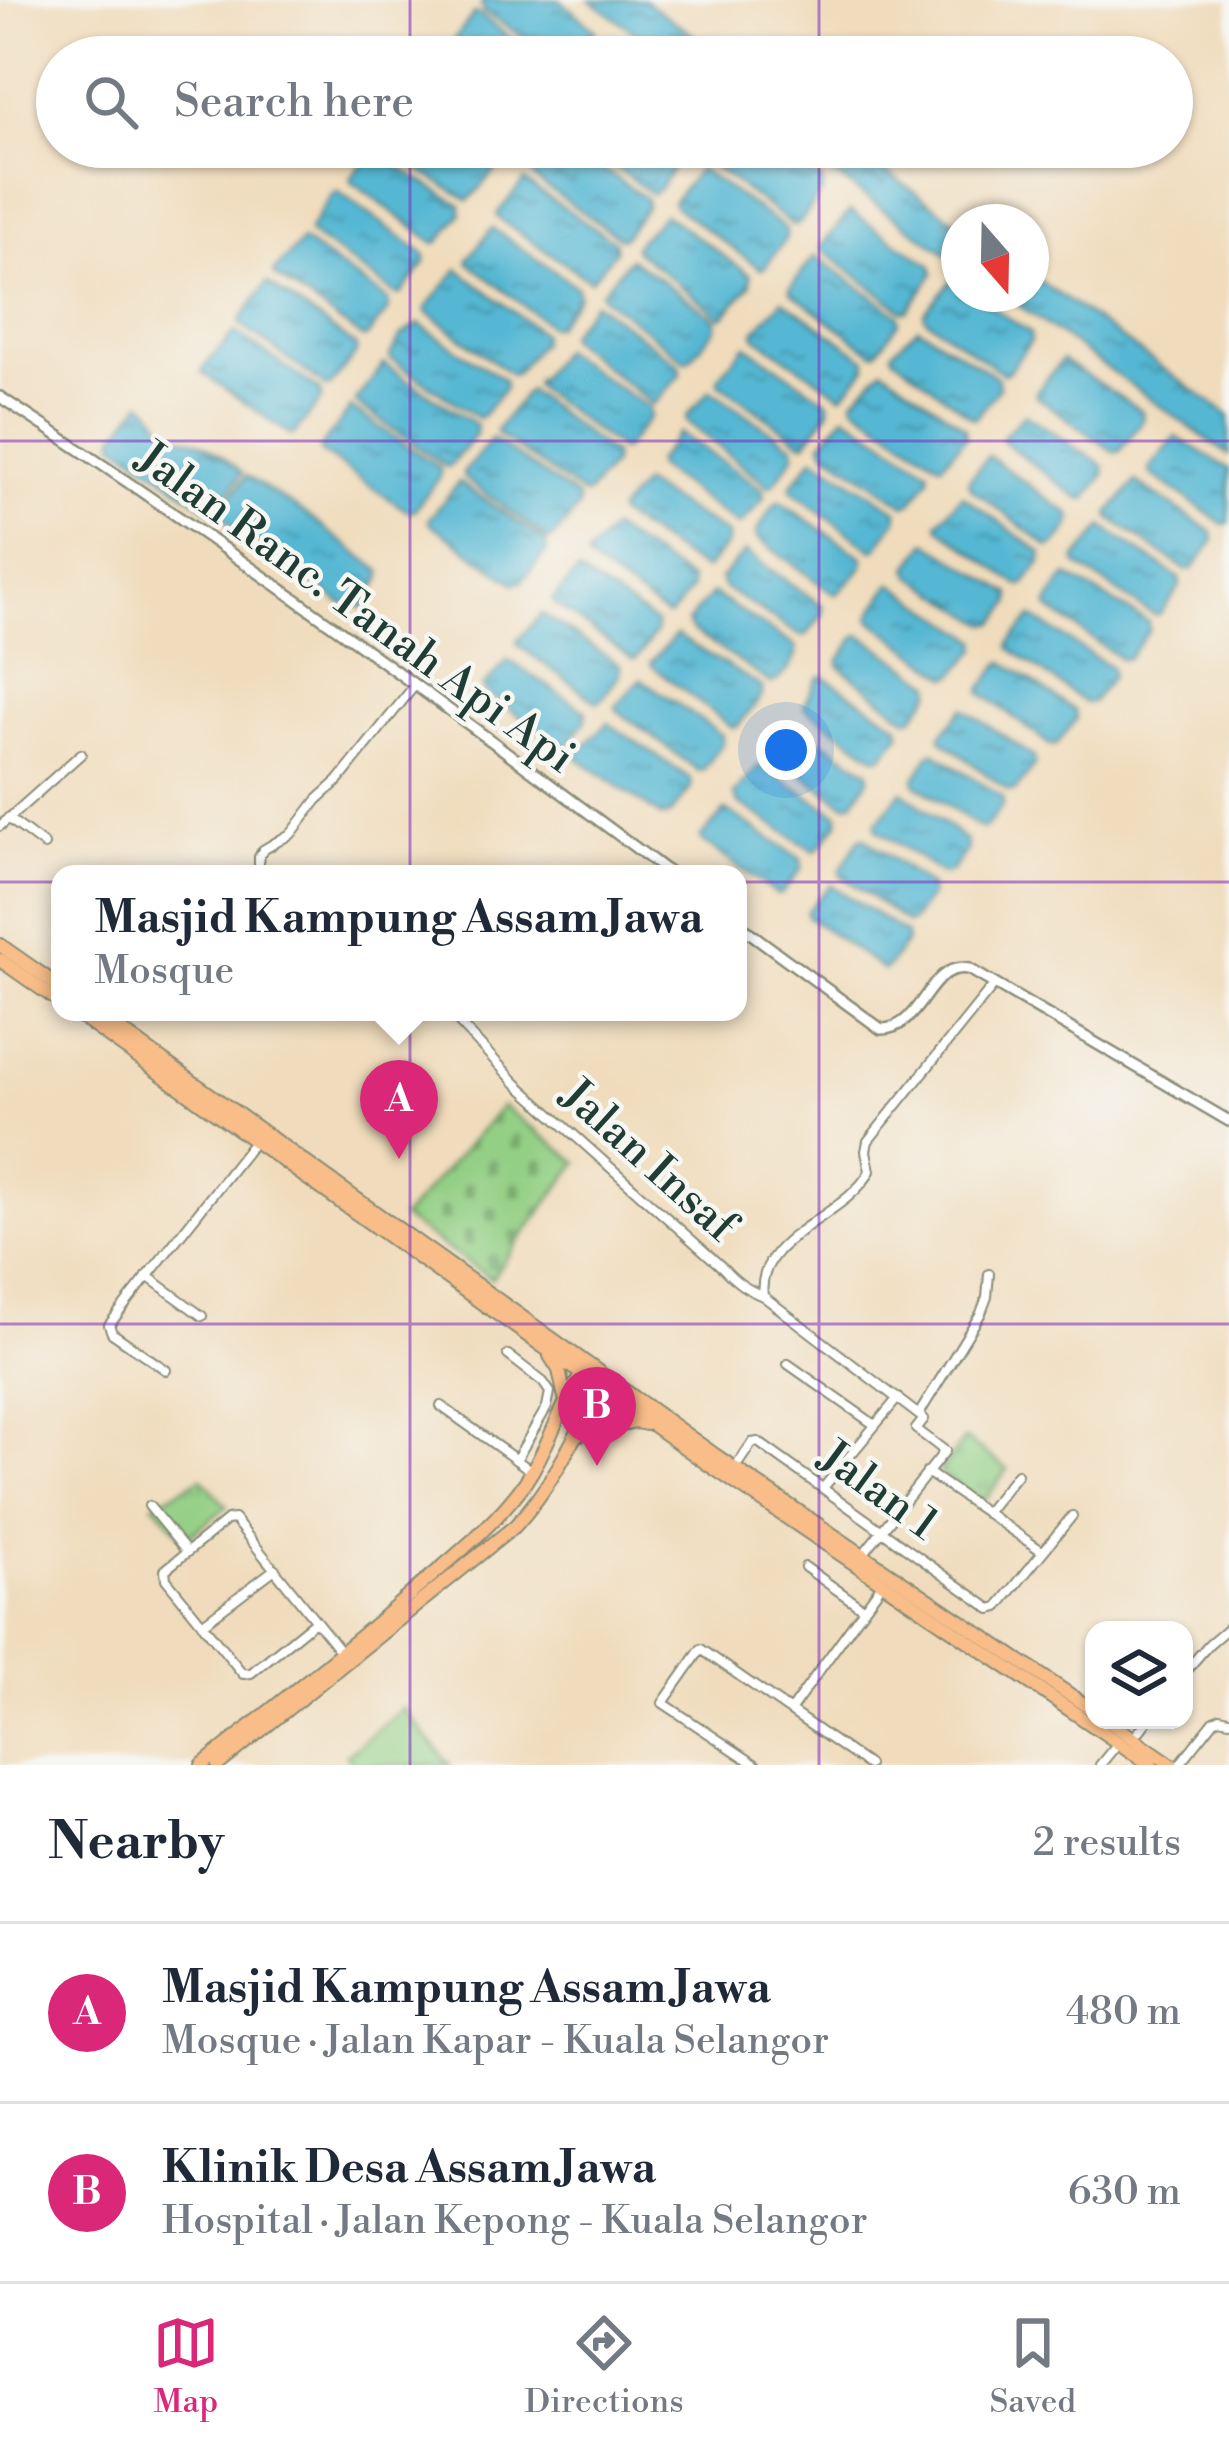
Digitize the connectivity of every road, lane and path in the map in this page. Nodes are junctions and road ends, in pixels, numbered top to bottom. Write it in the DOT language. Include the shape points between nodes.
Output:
graph roads {
  1 [pos="0,397"];
  2 [pos="415,685"];
  3 [pos="81,754"];
  4 [pos="4,822"];
  5 [pos="44,845"];
  6 [pos="259,865"];
  7 [pos="658,865"];
  8 [pos="747,931"];
  9 [pos="0,945"];
  10 [pos="0,959"];
  11 [pos="51,981"];
  12 [pos="994,985"];
  13 [pos="51,996"];
  14 [pos="87,1021"];
  15 [pos="107,1021"];
  16 [pos="458,1021"];
  17 [pos="1229,1121"];
  18 [pos="255,1141"];
  19 [pos="989,1274"];
  20 [pos="147,1276"];
  21 [pos="764,1296"];
  22 [pos="202,1316"];
  23 [pos="538,1342"];
  24 [pos="508,1355"];
  25 [pos="788,1364"];
  26 [pos="585,1366"];
  27 [pos="166,1370"];
  28 [pos="604,1384"];
  29 [pos="898,1398"];
  30 [pos="565,1399"];
  31 [pos="442,1406"];
  32 [pos="919,1414"];
  33 [pos="875,1425"];
  34 [pos="653,1426"];
  35 [pos="578,1435"];
  36 [pos="516,1460"];
  37 [pos="735,1468"];
  38 [pos="533,1472"];
  39 [pos="927,1472"];
  40 [pos="1017,1474"];
  41 [pos="823,1488"];
  42 [pos="149,1506"];
  43 [pos="986,1513"];
  44 [pos="1072,1516"];
  45 [pos="882,1529"];
  46 [pos="186,1551"];
  47 [pos="1042,1551"];
  48 [pos="863,1553"];
  49 [pos="805,1567"];
  50 [pos="274,1569"];
  51 [pos="882,1584"];
  52 [pos="864,1609"];
  53 [pos="316,1621"];
  54 [pos="202,1624"];
  55 [pos="1229,1627"];
  56 [pos="342,1653"];
  57 [pos="1193,1662"];
  58 [pos="1085,1705"];
  59 [pos="790,1712"];
  60 [pos="1229,1720"];
  61 [pos="1120,1729"];
  62 [pos="1141,1729"];
  63 [pos="1134,1738"];
  64 [pos="1118,1743"];
  65 [pos="202,1765"];
  66 [pos="218,1765"];
  67 [pos="756,1765"];
  68 [pos="868,1765"];
  69 [pos="1100,1765"];
  70 [pos="1151,1765"];
  71 [pos="1176,1765"];
  1 -- 2 [label="street, Jalan Ranc. Tanah Api Api"];
  2 -- 6 [label="street" via="292,833 263,850"];
  2 -- 7 [label="street, Jalan Ranc. Tanah Api Api"];
  3 -- 4 [label="street"];
  4 -- 5 [label="street"];
  8 -- 12 [label="street" via="881,1029 902,1025 952,969 969,969"];
  9 -- 11 [label="highway"];
  10 -- 13 [label="highway"];
  12 -- 17 [label="street"];
  12 -- 21 [label="street" via="868,1141 870,1171 859,1188 773,1257"];
  14 -- 18 [label="highway"];
  15 -- 26 [label="highway"];
  16 -- 21 [label="street, Jalan Insaf" via="582,1144 743,1288"];
  18 -- 20 [label="street"];
  18 -- 23 [label="highway"];
  19 -- 32 [label="street" via="981,1313"];
  20 -- 22 [label="street"];
  20 -- 27 [label="street" via="109,1328"];
  21 -- 29 [label="street, Jalan Insaf"];
  23 -- 26 [label="highway"];
  23 -- 30 [label="highway" via="560,1370"];
  24 -- 36 [label="street" via="550,1392"];
  25 -- 33 [label="street"];
  26 -- 28 [label="highway"];
  26 -- 30 [label="highway"];
  28 -- 34 [label="highway"];
  28 -- 35 [label="highway"];
  28 -- 37 [label="highway"];
  29 -- 32 [label="street, Jalan Insaf"];
  29 -- 33 [label="street"];
  30 -- 38 [label="highway"];
  31 -- 36 [label="street"];
  32 -- 39 [label="street, Jalan Insaf" via="916,1429 945,1451"];
  33 -- 41 [label="street"];
  34 -- 35 [label="highway"];
  34 -- 51 [label="highway"];
  35 -- 66 [label="highway" via="515,1526"];
  36 -- 38 [label="street"];
  37 -- 41 [label="street, Jalan 1" via="758,1442"];
  37 -- 48 [label="highway"];
  38 -- 56 [label="highway" via="494,1521"];
  39 -- 43 [label="street"];
  39 -- 45 [label="street"];
  40 -- 43 [label="street"];
  41 -- 45 [label="street, Jalan 1"];
  42 -- 46 [label="street"];
  43 -- 47 [label="street"];
  44 -- 47 [label="street"];
  45 -- 47 [label="street, Jalan 1" via="989,1609"];
  45 -- 48 [label="street"];
  46 -- 50 [label="street" via="237,1521"];
  46 -- 54 [label="street" via="165,1570 166,1579"];
  48 -- 58 [label="highway"];
  49 -- 52 [label="street"];
  50 -- 53 [label="street"];
  50 -- 54 [label="street"];
  51 -- 52 [label="street"];
  51 -- 64 [label="highway"];
  52 -- 59 [label="street"];
  53 -- 54 [label="street" via="250,1673"];
  53 -- 56 [label="street"];
  55 -- 57 [label="street"];
  56 -- 65 [label="highway"];
  59 -- 67 [label="street" via="700,1649 663,1702"];
  59 -- 68 [label="street"];
  60 -- 71 [label="street" via="1214,1721"];
  61 -- 63 [label="highway"];
  62 -- 63 [label="street"];
  63 -- 71 [label="highway"];
  64 -- 69 [label="street"];
  64 -- 70 [label="highway"];
}
